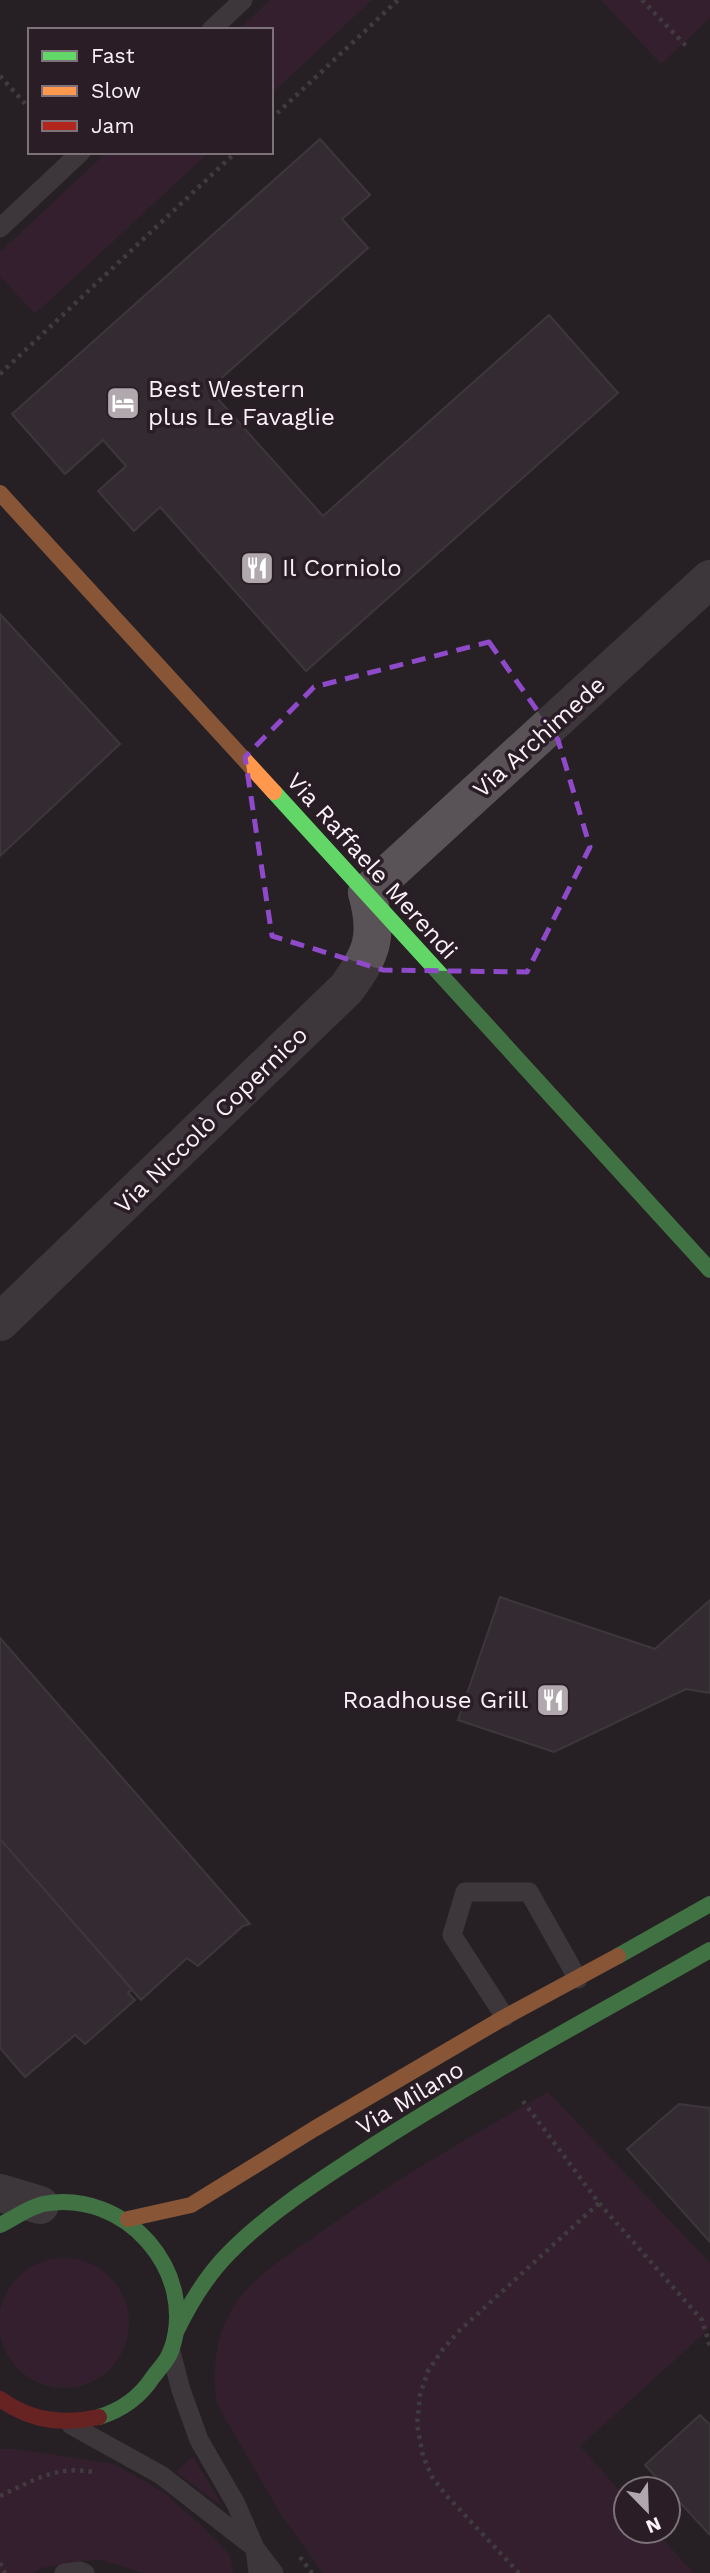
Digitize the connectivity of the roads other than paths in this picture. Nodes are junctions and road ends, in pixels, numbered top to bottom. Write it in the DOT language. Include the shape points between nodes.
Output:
graph roads {
  1 [pos="243,0"];
  2 [pos="213,28"];
  3 [pos="78,154"];
  4 [pos="0,228"];
  5 [pos="0,493"];
  6 [pos="710,579"];
  7 [pos="367,893"];
  8 [pos="710,1270"];
  9 [pos="0,1322"];
  10 [pos="710,1904"];
  11 [pos="710,1950"];
  12 [pos="578,1979"];
  13 [pos="505,2017"];
  14 [pos="0,2193"];
  15 [pos="40,2205"];
  16 [pos="128,2219"];
  17 [pos="0,2225"];
  18 [pos="173,2341"];
  19 [pos="4,2408"];
  20 [pos="68,2423"];
  21 [pos="255,2548"];
  22 [pos="64,2573"];
  23 [pos="85,2573"];
  24 [pos="258,2573"];
  25 [pos="274,2573"];
  1 -- 2 [label="lane"];
  3 -- 4 [label="lane"];
  5 -- 7 [label="main road, Via Raffaele Merendi"];
  6 -- 7 [label="street, Via Archimede"];
  7 -- 8 [label="main road, Via Raffaele Merendi"];
  7 -- 9 [label="street, Via Niccolò Copernico" via="374,933 369,953 346,989"];
  10 -- 12 [label="main road, Via Milano"];
  11 -- 18 [label="main road, Via Milano" via="393,2133 319,2181 249,2233 215,2268 193,2296"];
  12 -- 13 [label="main road, Via Milano"];
  12 -- 13 [label="lane" via="529,1892 465,1892 452,1935"];
  13 -- 16 [label="main road, Via Milano" via="191,2205"];
  14 -- 15 [label="street"];
  15 -- 16 [label="main road" via="80,2203"];
  15 -- 17 [label="main road"];
  16 -- 18 [label="main road" via="152,2241 169,2268 177,2300"];
  18 -- 20 [label="main road, Via Milano" via="155,2380 131,2403 101,2418"];
  18 -- 21 [label="lane" via="181,2390 199,2440"];
  19 -- 20 [label="main road, Via Milano"];
  20 -- 21 [label="lane" via="161,2475"];
  21 -- 24 [label="lane"];
  21 -- 25 [label="lane"];
  22 -- 23 [label="lane"];
}
